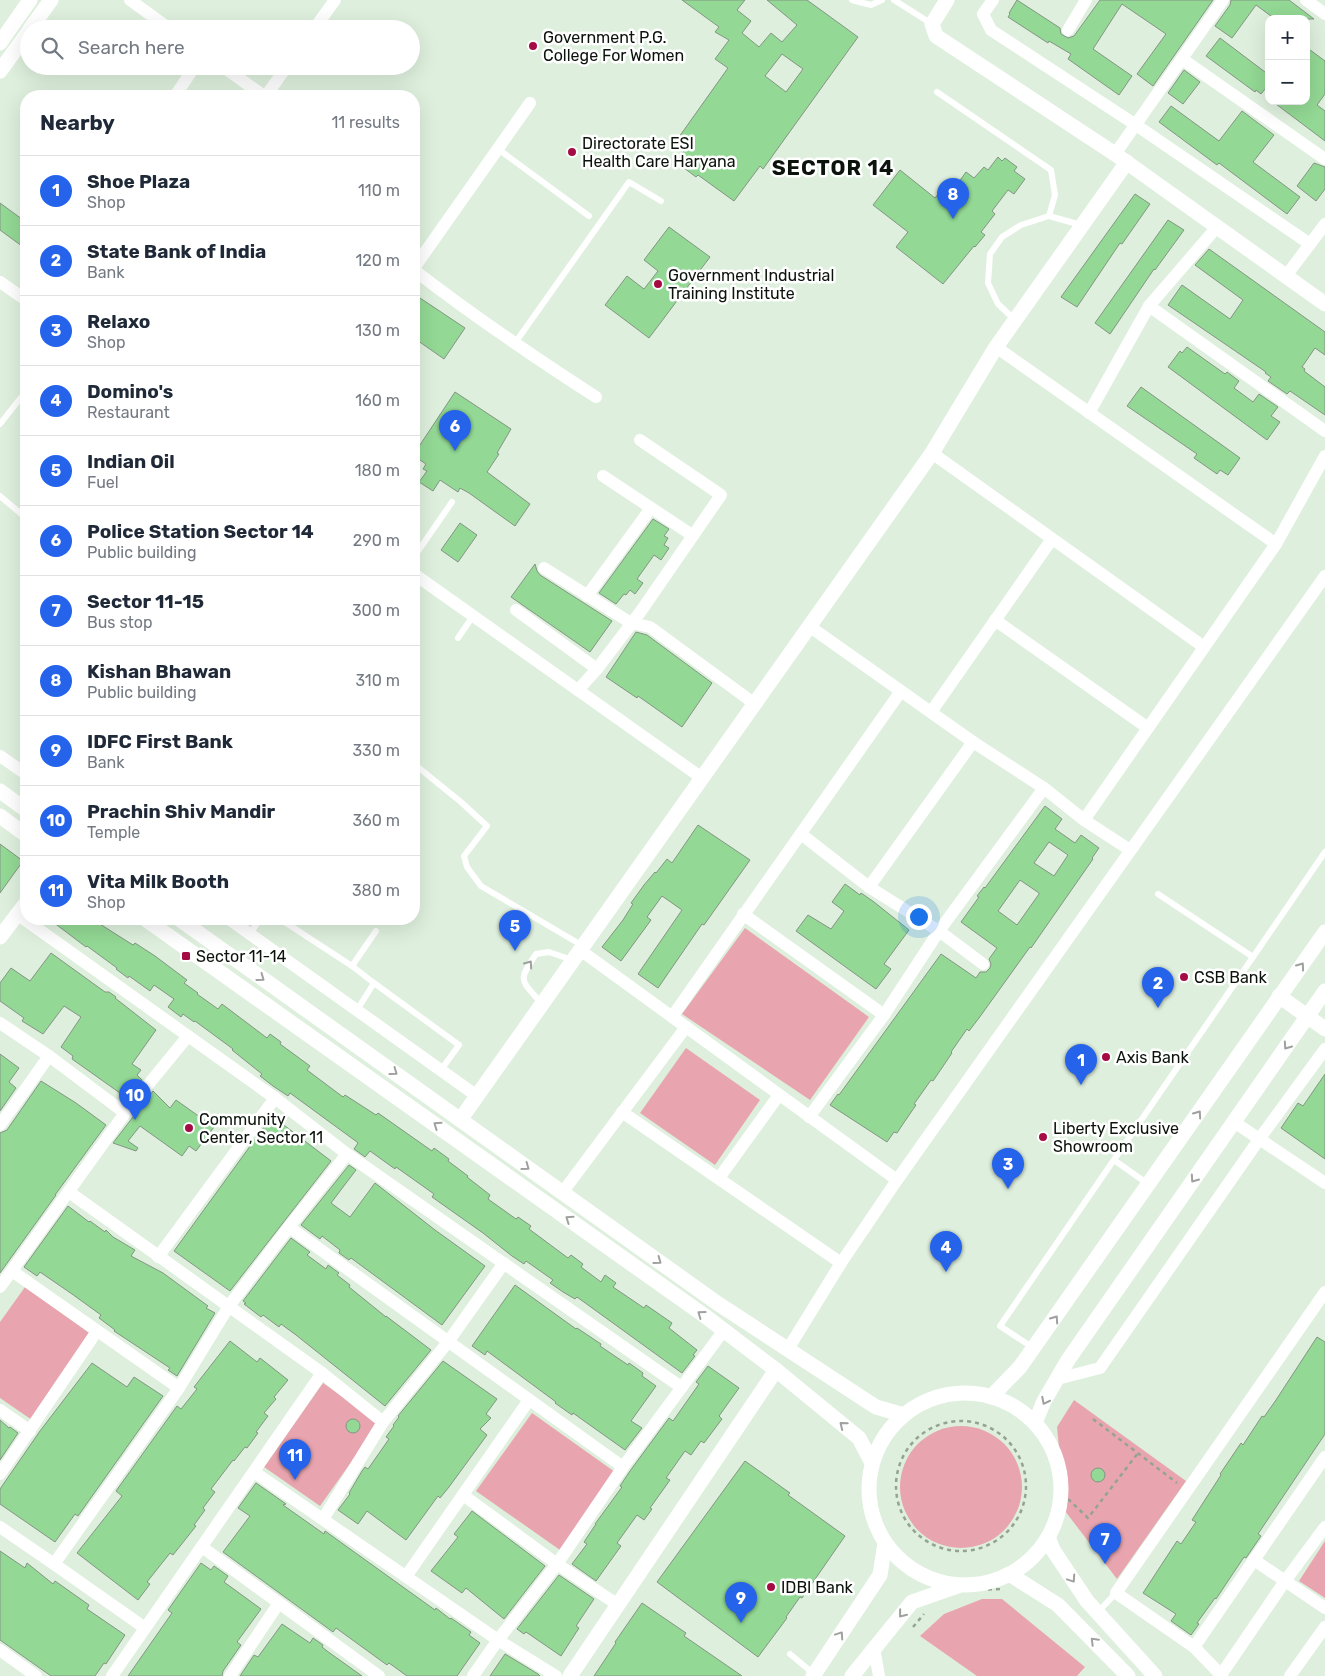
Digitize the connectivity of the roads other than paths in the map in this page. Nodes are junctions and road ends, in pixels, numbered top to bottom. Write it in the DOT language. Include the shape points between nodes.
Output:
graph roads {
  1 [pos="30,0"];
  2 [pos="50,0"];
  3 [pos="130,0"];
  4 [pos="335,0"];
  5 [pos="852,0"];
  6 [pos="882,0"];
  7 [pos="894,0"];
  8 [pos="947,0"];
  9 [pos="993,0"];
  10 [pos="1086,0"];
  11 [pos="1223,0"];
  12 [pos="1306,0"];
  13 [pos="1325,14"];
  14 [pos="36,20"];
  15 [pos="158,20"];
  16 [pos="321,20"];
  17 [pos="932,24"];
  18 [pos="1068,30"];
  19 [pos="0,43"];
  20 [pos="20,43"];
  21 [pos="1182,59"];
  22 [pos="0,71"];
  23 [pos="189,75"];
  24 [pos="235,75"];
  25 [pos="280,75"];
  26 [pos="179,90"];
  27 [pos="256,90"];
  28 [pos="269,90"];
  29 [pos="937,92"];
  30 [pos="530,103"];
  31 [pos="1136,125"];
  32 [pos="498,149"];
  33 [pos="1121,158"];
  34 [pos="1325,159"];
  35 [pos="661,201"];
  36 [pos="589,216"];
  37 [pos="1049,216"];
  38 [pos="1325,224"];
  39 [pos="1082,225"];
  40 [pos="1217,227"];
  41 [pos="1310,244"];
  42 [pos="420,260"];
  43 [pos="420,274"];
  44 [pos="1286,276"];
  45 [pos="0,282"];
  46 [pos="20,296"];
  47 [pos="1325,304"];
  48 [pos="1149,306"];
  49 [pos="1015,320"];
  50 [pos="515,343"];
  51 [pos="996,347"];
  52 [pos="596,397"];
  53 [pos="20,399"];
  54 [pos="1089,413"];
  55 [pos="0,424"];
  56 [pos="1325,431"];
  57 [pos="640,440"];
  58 [pos="932,453"];
  59 [pos="1325,456"];
  60 [pos="603,476"];
  61 [pos="0,496"];
  62 [pos="452,502"];
  63 [pos="651,508"];
  64 [pos="20,513"];
  65 [pos="692,536"];
  66 [pos="1052,538"];
  67 [pos="1276,544"];
  68 [pos="420,548"];
  69 [pos="544,568"];
  70 [pos="1325,576"];
  71 [pos="420,578"];
  72 [pos="587,596"];
  73 [pos="516,610"];
  74 [pos="473,616"];
  75 [pos="995,620"];
  76 [pos="631,623"];
  77 [pos="809,626"];
  78 [pos="458,638"];
  79 [pos="1204,647"];
  80 [pos="597,669"];
  81 [pos="578,690"];
  82 [pos="901,691"];
  83 [pos="755,704"];
  84 [pos="931,712"];
  85 [pos="1148,728"];
  86 [pos="973,742"];
  87 [pos="0,756"];
  88 [pos="420,769"];
  89 [pos="20,770"];
  90 [pos="702,778"];
  91 [pos="1044,788"];
  92 [pos="0,791"];
  93 [pos="20,806"];
  94 [pos="0,816"];
  95 [pos="1084,820"];
  96 [pos="20,831"];
  97 [pos="801,834"];
  98 [pos="1130,850"];
  99 [pos="1325,852"];
  100 [pos="869,887"];
  101 [pos="1158,894"];
  102 [pos="20,911"];
  103 [pos="743,914"];
  104 [pos="44,925"];
  105 [pos="153,925"];
  106 [pos="187,925"];
  107 [pos="237,925"];
  108 [pos="256,925"];
  109 [pos="289,925"];
  110 [pos="376,931"];
  111 [pos="939,931"];
  112 [pos="1325,932"];
  113 [pos="250,934"];
  114 [pos="0,937"];
  115 [pos="579,952"];
  116 [pos="1253,957"];
  117 [pos="982,964"];
  118 [pos="352,966"];
  119 [pos="374,983"];
  120 [pos="1325,991"];
  121 [pos="1279,996"];
  122 [pos="542,1004"];
  123 [pos="358,1010"];
  124 [pos="884,1015"];
  125 [pos="672,1017"];
  126 [pos="1307,1017"];
  127 [pos="0,1023"];
  128 [pos="686,1027"];
  129 [pos="1325,1029"];
  130 [pos="188,1036"];
  131 [pos="1325,1049"];
  132 [pos="49,1056"];
  133 [pos="441,1070"];
  134 [pos="478,1096"];
  135 [pos="779,1096"];
  136 [pos="274,1098"];
  137 [pos="622,1112"];
  138 [pos="125,1113"];
  139 [pos="809,1117"];
  140 [pos="460,1120"];
  141 [pos="1234,1122"];
  142 [pos="0,1125"];
  143 [pos="1260,1138"];
  144 [pos="347,1154"];
  145 [pos="1114,1160"];
  146 [pos="718,1178"];
  147 [pos="898,1180"];
  148 [pos="1325,1183"];
  149 [pos="1149,1185"];
  150 [pos="69,1192"];
  151 [pos="562,1193"];
  152 [pos="289,1227"];
  153 [pos="158,1257"];
  154 [pos="504,1263"];
  155 [pos="841,1263"];
  156 [pos="12,1271"];
  157 [pos="0,1287"];
  158 [pos="1325,1292"];
  159 [pos="229,1306"];
  160 [pos="724,1330"];
  161 [pos="97,1331"];
  162 [pos="448,1342"];
  163 [pos="1034,1348"];
  164 [pos="788,1349"];
  165 [pos="776,1370"];
  166 [pos="322,1374"];
  167 [pos="1057,1380"];
  168 [pos="681,1387"];
  169 [pos="179,1388"];
  170 [pos="991,1397"];
  171 [pos="529,1400"];
  172 [pos="0,1410"];
  173 [pos="904,1415"];
  174 [pos="383,1422"];
  175 [pos="1035,1423"];
  176 [pos="30,1431"];
  177 [pos="1325,1457"];
  178 [pos="872,1462"];
  179 [pos="623,1467"];
  180 [pos="254,1472"];
  181 [pos="0,1474"];
  182 [pos="463,1495"];
  183 [pos="323,1519"];
  184 [pos="0,1527"];
  185 [pos="1325,1527"];
  186 [pos="1048,1537"];
  187 [pos="885,1543"];
  188 [pos="202,1547"];
  189 [pos="1254,1560"];
  190 [pos="54,1564"];
  191 [pos="557,1564"];
  192 [pos="406,1576"];
  193 [pos="1285,1581"];
  194 [pos="1009,1582"];
  195 [pos="962,1588"];
  196 [pos="1116,1593"];
  197 [pos="279,1603"];
  198 [pos="618,1605"];
  199 [pos="1325,1608"];
  200 [pos="1098,1613"];
  201 [pos="1325,1627"];
  202 [pos="145,1628"];
  203 [pos="498,1640"];
  204 [pos="1194,1647"];
  205 [pos="874,1648"];
  206 [pos="0,1650"];
  207 [pos="790,1654"];
  208 [pos="813,1675"];
  209 [pos="36,1676"];
  210 [pos="112,1676"];
  211 [pos="230,1676"];
  212 [pos="379,1676"];
  213 [pos="473,1676"];
  214 [pos="556,1676"];
  215 [pos="570,1676"];
  216 [pos="852,1676"];
  217 [pos="879,1676"];
  218 [pos="1128,1676"];
  219 [pos="1156,1676"];
  220 [pos="1222,1676"];
  221 [pos="1290,1676"];
  1 -- 19 [label="street"];
  2 -- 14 [label="street"];
  3 -- 15 [label="street"];
  4 -- 16 [label="street"];
  5 -- 6 [label="lane" via="872,5"];
  7 -- 17 [label="lane"];
  8 -- 17 [label="street"];
  9 -- 31 [label="street" via="983,14 990,30"];
  10 -- 18 [label="street"];
  11 -- 21 [label="street"];
  12 -- 13 [label="street"];
  17 -- 33 [label="street" via="936,36"];
  20 -- 22 [label="street"];
  21 -- 31 [label="street"];
  21 -- 34 [label="street"];
  23 -- 26 [label="street"];
  24 -- 27 [label="street"];
  25 -- 28 [label="street"];
  29 -- 37 [label="lane" via="1051,170 1055,194"];
  30 -- 32 [label="street"];
  31 -- 33 [label="street"];
  31 -- 41 [label="street"];
  32 -- 36 [label="lane"];
  32 -- 42 [label="street"];
  33 -- 39 [label="street"];
  33 -- 40 [label="street"];
  35 -- 50 [label="lane" via="629,182"];
  37 -- 39 [label="lane"];
  37 -- 49 [label="lane" via="1021,225 1002,236 990,254 988,283 998,304"];
  38 -- 41 [label="street"];
  39 -- 49 [label="street"];
  40 -- 44 [label="street"];
  40 -- 48 [label="street"];
  41 -- 44 [label="street"];
  43 -- 50 [label="street"];
  44 -- 47 [label="street"];
  45 -- 46 [label="street"];
  48 -- 54 [label="street"];
  48 -- 56 [label="street"];
  49 -- 51 [label="street"];
  50 -- 52 [label="street"];
  51 -- 54 [label="street"];
  51 -- 58 [label="street"];
  53 -- 55 [label="lane"];
  54 -- 67 [label="street"];
  57 -- 65 [label="street" via="721,495"];
  58 -- 66 [label="street"];
  58 -- 77 [label="street"];
  59 -- 67 [label="street"];
  60 -- 63 [label="street"];
  61 -- 64 [label="lane"];
  62 -- 68 [label="lane"];
  63 -- 65 [label="street"];
  63 -- 72 [label="street"];
  65 -- 76 [label="street"];
  66 -- 75 [label="street"];
  66 -- 79 [label="street"];
  67 -- 79 [label="street"];
  69 -- 72 [label="street"];
  70 -- 98 [label="street"];
  71 -- 74 [label="street"];
  72 -- 76 [label="street"];
  73 -- 80 [label="street"];
  74 -- 78 [label="lane"];
  74 -- 81 [label="street"];
  75 -- 84 [label="street"];
  75 -- 85 [label="street"];
  76 -- 80 [label="street"];
  76 -- 83 [label="street" via="650,627"];
  77 -- 82 [label="street"];
  77 -- 83 [label="street"];
  79 -- 85 [label="street"];
  80 -- 81 [label="street"];
  81 -- 90 [label="street"];
  82 -- 84 [label="street"];
  82 -- 97 [label="street"];
  83 -- 90 [label="street"];
  84 -- 86 [label="street"];
  85 -- 95 [label="street"];
  86 -- 91 [label="street"];
  86 -- 100 [label="street"];
  87 -- 89 [label="street"];
  88 -- 115 [label="lane" via="487,826 464,856 467,867 481,886"];
  90 -- 115 [label="street"];
  91 -- 95 [label="street"];
  91 -- 111 [label="street"];
  92 -- 93 [label="street"];
  94 -- 96 [label="street"];
  95 -- 98 [label="street"];
  97 -- 100 [label="street"];
  97 -- 103 [label="street"];
  98 -- 147 [label="street"];
  99 -- 116 [label="lane"];
  100 -- 111 [label="street"];
  101 -- 116 [label="lane"];
  102 -- 114 [label="street"];
  103 -- 124 [label="street"];
  103 -- 125 [label="street"];
  104 -- 130 [label="street"];
  160 -- 105 [label="street, one-way"];
  106 -- 140 [label="street, one-way"];
  107 -- 113 [label="street"];
  108 -- 113 [label="lane"];
  109 -- 118 [label="lane"];
  110 -- 118 [label="lane"];
  111 -- 117 [label="street"];
  111 -- 124 [label="street"];
  121 -- 112 [label="street, one-way"];
  113 -- 123 [label="street"];
  115 -- 122 [label="street"];
  122 -- 115 [label="lane, one-way" via="524,983 523,976 536,954"];
  115 -- 125 [label="street"];
  116 -- 145 [label="lane"];
  118 -- 119 [label="lane"];
  119 -- 123 [label="lane"];
  119 -- 133 [label="lane" via="459,1045"];
  120 -- 126 [label="street"];
  121 -- 126 [label="street"];
  149 -- 121 [label="street, one-way"];
  122 -- 134 [label="street"];
  123 -- 133 [label="street"];
  124 -- 139 [label="street"];
  125 -- 128 [label="street"];
  126 -- 129 [label="street"];
  126 -- 141 [label="street, one-way"];
  127 -- 132 [label="street"];
  128 -- 135 [label="street"];
  128 -- 137 [label="street"];
  130 -- 136 [label="street"];
  130 -- 138 [label="street"];
  131 -- 143 [label="street"];
  132 -- 138 [label="street"];
  132 -- 142 [label="street"];
  133 -- 134 [label="street"];
  134 -- 140 [label="street"];
  135 -- 139 [label="street"];
  135 -- 146 [label="street"];
  136 -- 144 [label="street"];
  136 -- 153 [label="street"];
  137 -- 146 [label="street"];
  137 -- 151 [label="street"];
  138 -- 150 [label="street"];
  139 -- 147 [label="street"];
  140 -- 151 [label="street, one-way"];
  141 -- 143 [label="street"];
  141 -- 167 [label="street, one-way"];
  143 -- 148 [label="street"];
  143 -- 167 [label="street" via="1100,1368"];
  144 -- 152 [label="street"];
  144 -- 154 [label="street"];
  145 -- 149 [label="lane"];
  145 -- 163 [label="lane" via="1000,1326"];
  146 -- 155 [label="street"];
  147 -- 155 [label="street"];
  163 -- 149 [label="street, one-way"];
  150 -- 153 [label="street"];
  150 -- 156 [label="street"];
  151 -- 164 [label="street, one-way"];
  152 -- 159 [label="street"];
  152 -- 162 [label="street"];
  153 -- 159 [label="street"];
  154 -- 162 [label="street"];
  154 -- 168 [label="street"];
  155 -- 164 [label="street"];
  156 -- 157 [label="street"];
  156 -- 161 [label="street"];
  158 -- 196 [label="street"];
  159 -- 166 [label="street"];
  159 -- 169 [label="street"];
  160 -- 165 [label="street"];
  160 -- 168 [label="street"];
  161 -- 169 [label="street"];
  161 -- 176 [label="street"];
  162 -- 171 [label="street"];
  162 -- 174 [label="street"];
  163 -- 170 [label="street" via="1020,1368"];
  164 -- 173 [label="street" via="876,1407"];
  178 -- 165 [label="street, one-way" via="859,1438"];
  165 -- 198 [label="street"];
  166 -- 174 [label="street"];
  166 -- 180 [label="street"];
  167 -- 175 [label="street, one-way"];
  168 -- 179 [label="street"];
  169 -- 190 [label="street"];
  170 -- 173 [label="street" via="954,1394 919,1405"];
  170 -- 175 [label="street" via="1015,1407"];
  171 -- 179 [label="street"];
  171 -- 182 [label="street"];
  172 -- 176 [label="street"];
  173 -- 178 [label="street" via="890,1429"];
  174 -- 183 [label="street"];
  175 -- 186 [label="street" via="1048,1440 1061,1478 1057,1518"];
  176 -- 181 [label="street"];
  177 -- 189 [label="street"];
  178 -- 187 [label="street" via="868,1483 870,1504 875,1524"];
  179 -- 191 [label="street"];
  180 -- 183 [label="street"];
  180 -- 188 [label="street"];
  182 -- 191 [label="street"];
  182 -- 192 [label="street"];
  183 -- 192 [label="street"];
  184 -- 190 [label="street"];
  185 -- 193 [label="street"];
  186 -- 194 [label="street"];
  186 -- 200 [label="street, one-way" via="1053,1550"];
  187 -- 195 [label="street" via="905,1564 930,1579"];
  208 -- 187 [label="street, one-way" via="880,1574"];
  188 -- 197 [label="street"];
  188 -- 202 [label="street"];
  189 -- 193 [label="street"];
  189 -- 204 [label="street"];
  190 -- 202 [label="street"];
  191 -- 198 [label="street"];
  191 -- 203 [label="street"];
  192 -- 203 [label="street"];
  193 -- 199 [label="street"];
  193 -- 220 [label="street"];
  194 -- 195 [label="street" via="993,1581"];
  218 -- 194 [label="street, one-way" via="1058,1605"];
  195 -- 205 [label="street, one-way" via="912,1602"];
  196 -- 200 [label="lane"];
  196 -- 204 [label="street"];
  197 -- 211 [label="street"];
  197 -- 212 [label="street"];
  198 -- 215 [label="street"];
  200 -- 219 [label="street"];
  201 -- 221 [label="street"];
  202 -- 210 [label="street"];
  203 -- 213 [label="street"];
  203 -- 214 [label="street"];
  204 -- 220 [label="street"];
  205 -- 216 [label="street"];
  205 -- 217 [label="street"];
  206 -- 209 [label="street"];
  207 -- 208 [label="lane"];
}
